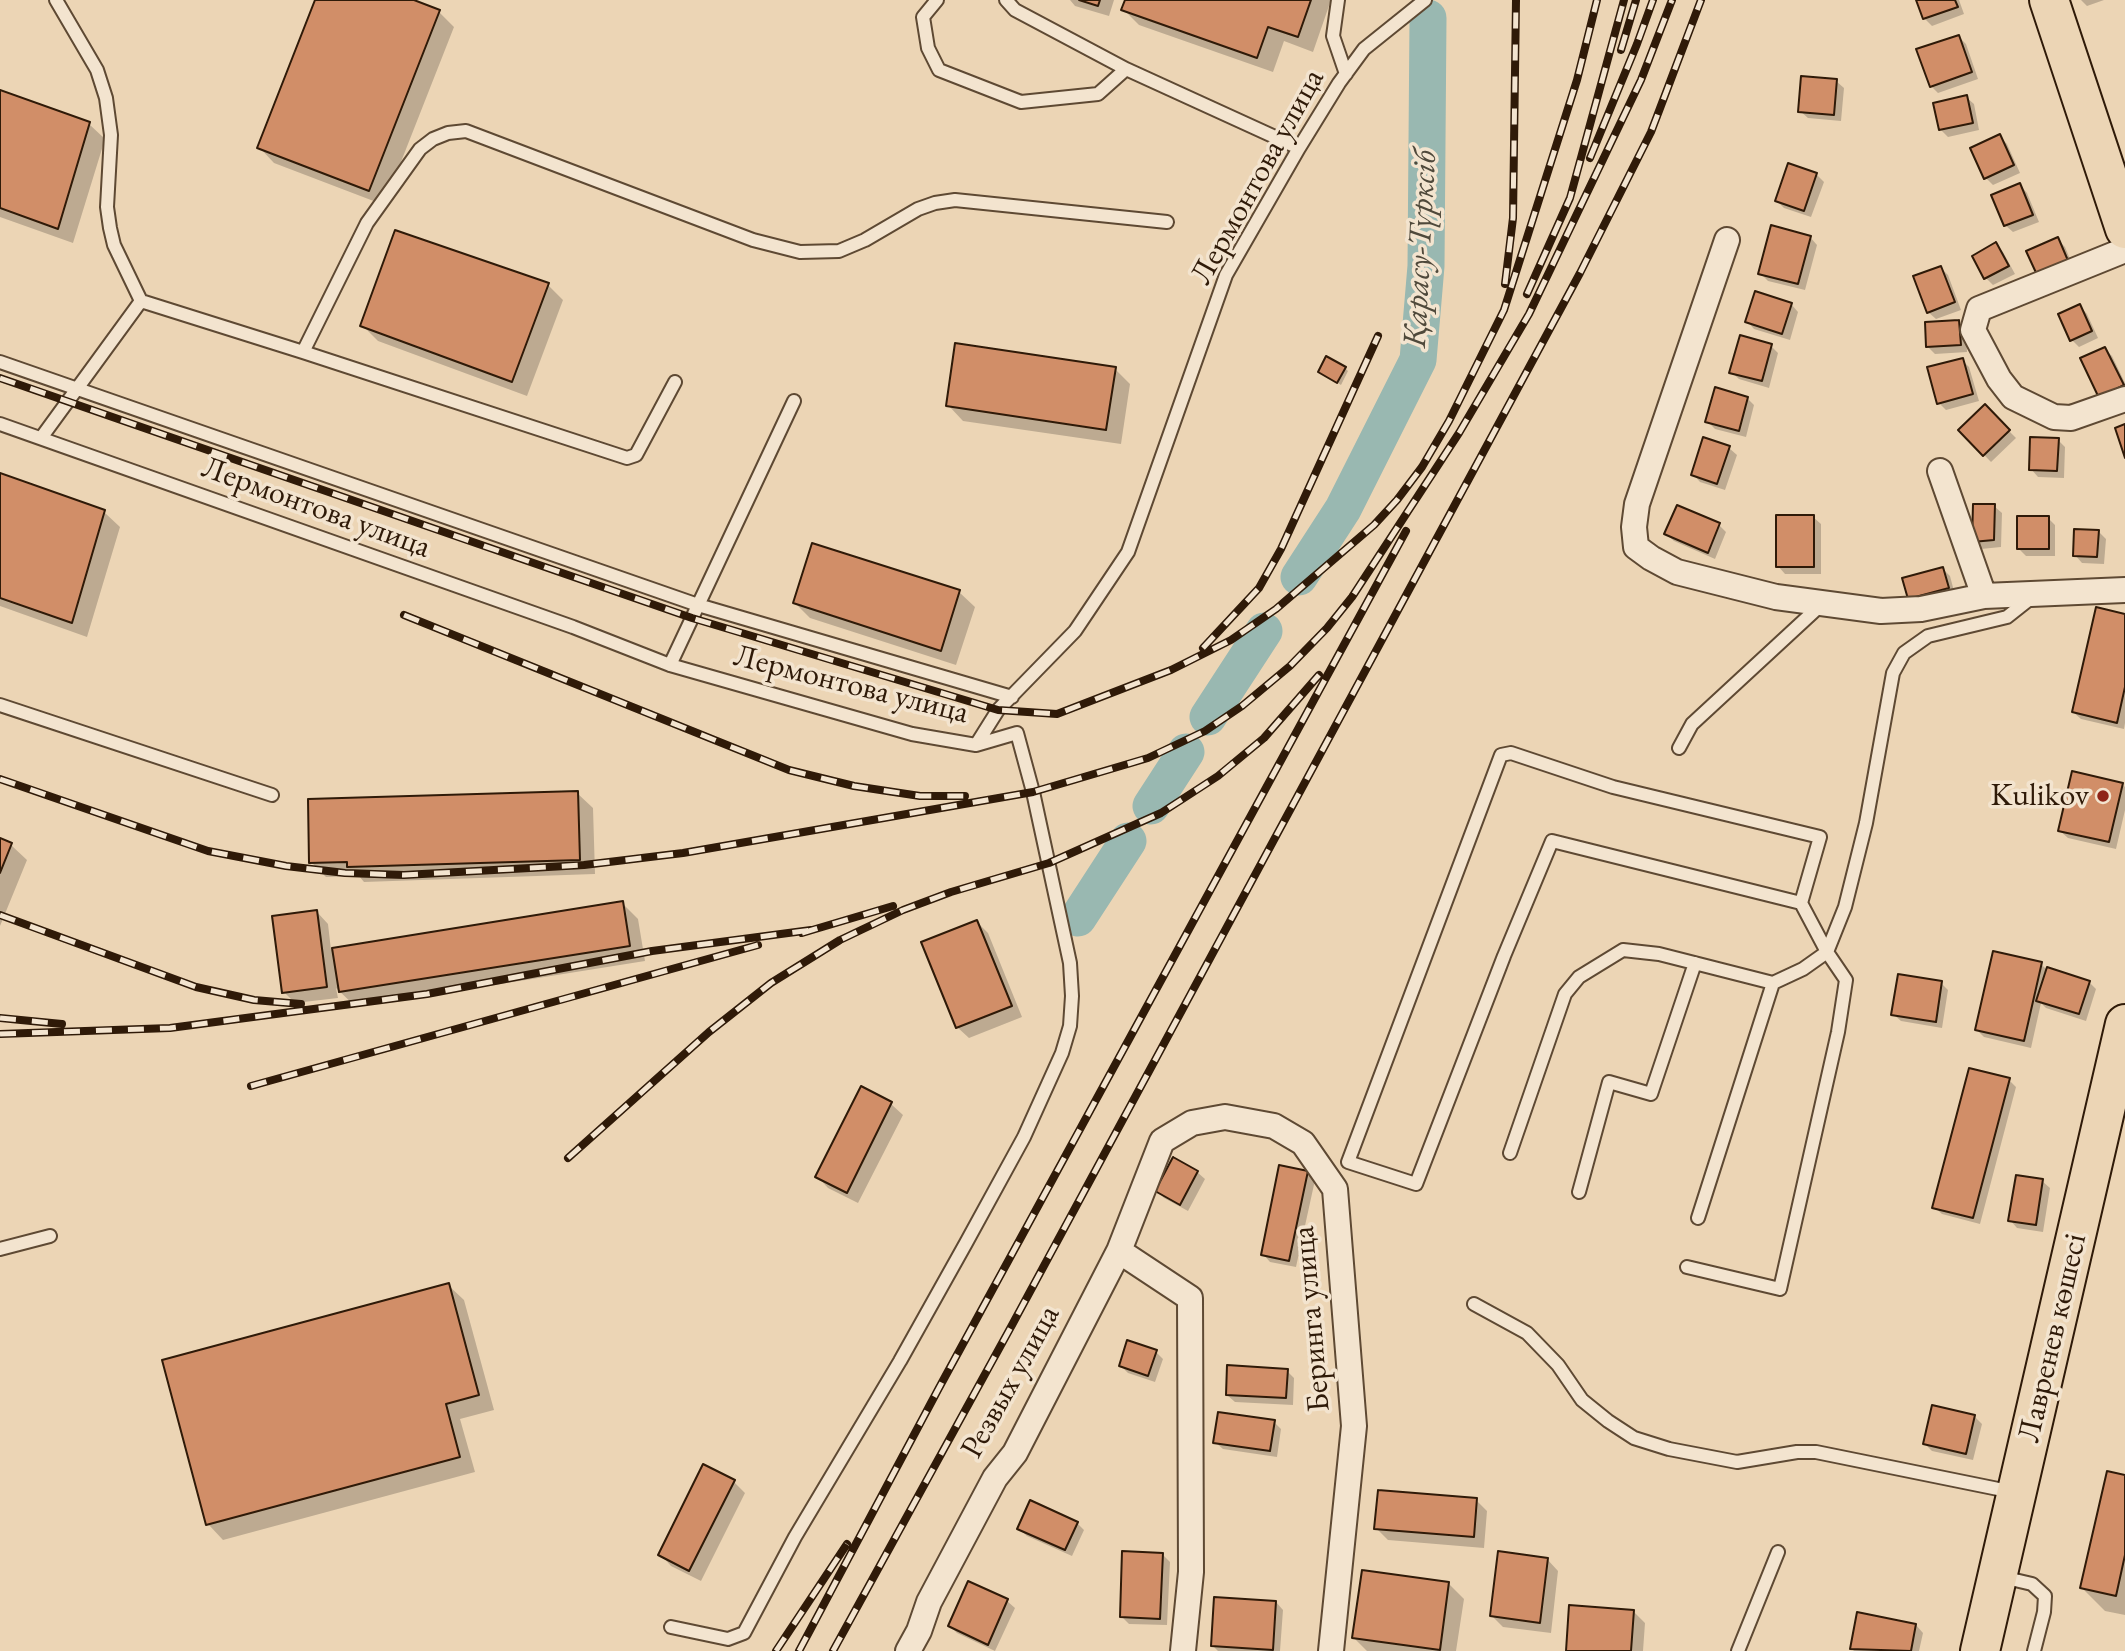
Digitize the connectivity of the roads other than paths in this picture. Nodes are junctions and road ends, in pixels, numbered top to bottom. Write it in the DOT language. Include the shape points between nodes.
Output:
graph roads {
  1 [pos="56,0"];
  2 [pos="937,0"];
  3 [pos="1006,0"];
  4 [pos="1338,0"];
  5 [pos="1425,0"];
  6 [pos="2049,0"];
  7 [pos="1126,69"];
  8 [pos="1346,74"];
  9 [pos="1299,148"];
  10 [pos="1167,222"];
  11 [pos="2125,229"];
  12 [pos="1727,240"];
  13 [pos="2125,250"];
  14 [pos="141,302"];
  15 [pos="303,352"];
  16 [pos="0,362"];
  17 [pos="675,382"];
  18 [pos="77,390"];
  19 [pos="2125,398"];
  20 [pos="794,401"];
  21 [pos="0,424"];
  22 [pos="41,438"];
  23 [pos="1940,471"];
  24 [pos="2125,590"];
  25 [pos="2037,594"];
  26 [pos="1984,596"];
  27 [pos="1823,603"];
  28 [pos="698,605"];
  29 [pos="670,665"];
  30 [pos="1012,697"];
  31 [pos="0,705"];
  32 [pos="976,745"];
  33 [pos="1679,748"];
  34 [pos="272,795"];
  35 [pos="1801,903"];
  36 [pos="1827,952"];
  37 [pos="1695,963"];
  38 [pos="1773,982"];
  39 [pos="2125,1024"];
  40 [pos="1162,1141"];
  41 [pos="1510,1153"];
  42 [pos="1579,1192"];
  43 [pos="1698,1218"];
  44 [pos="50,1236"];
  45 [pos="0,1249"];
  46 [pos="1119,1251"];
  47 [pos="1687,1267"];
  48 [pos="1474,1304"];
  49 [pos="2017,1493"];
  50 [pos="1778,1552"];
  51 [pos="1998,1576"];
  52 [pos="671,1627"];
  53 [pos="908,1651"];
  54 [pos="1183,1651"];
  55 [pos="1331,1651"];
  56 [pos="1738,1651"];
  57 [pos="1980,1651"];
  58 [pos="2034,1651"];
  1 -- 14 [label="lane" via="97,70 106,98 111,135 110,228"];
  2 -- 7 [label="lane" via="923,17 928,48 939,71 1021,102 1098,94"];
  3 -- 7 [label="lane" via="1015,10"];
  4 -- 8 [label="lane" via="1333,36"];
  5 -- 8 [label="lane, Лермонтова улица" via="1364,49"];
  6 -- 11 [label="main road"];
  7 -- 9 [label="lane"];
  8 -- 9 [label="lane, Лермонтова улица"];
  9 -- 30 [label="lane, Лермонтова улица" via="1226,275 1128,552 1075,631"];
  10 -- 15 [label="lane" via="955,200 918,209 839,251 800,252 753,240 466,131 448,133 420,149 367,223"];
  12 -- 27 [label="street" via="1637,504 1636,547 1677,572 1776,597"];
  13 -- 19 [label="street" via="1979,309 1973,330 2013,397 2054,417 2071,418"];
  14 -- 15 [label="lane"];
  14 -- 18 [label="lane"];
  15 -- 17 [label="lane" via="627,458 636,454"];
  16 -- 18 [label="lane"];
  18 -- 22 [label="lane"];
  18 -- 28 [label="lane"];
  20 -- 28 [label="lane"];
  21 -- 22 [label="lane, Лермонтова улица"];
  22 -- 29 [label="lane, Лермонтова улица"];
  23 -- 26 [label="street"];
  24 -- 25 [label="street"];
  25 -- 26 [label="street"];
  25 -- 36 [label="lane" via="2007,617 1928,636 1904,653 1893,673 1866,823 1845,907"];
  26 -- 27 [label="street" via="1921,609 1881,611"];
  27 -- 33 [label="lane" via="1692,723"];
  28 -- 29 [label="lane"];
  28 -- 30 [label="lane"];
  29 -- 32 [label="lane, Лермонтова улица" via="912,734"];
  30 -- 32 [label="lane, Лермонтова улица"];
  31 -- 34 [label="lane"];
  32 -- 52 [label="lane" via="1017,733 1027,768 1070,963 1070,1026 1062,1053 1024,1137 966,1243 744,1633 728,1639"];
  35 -- 35 [label="lane" via="1820,838 1612,787 1511,753 1501,755 1348,1162 1416,1184 1552,841"];
  35 -- 36 [label="lane"];
  36 -- 38 [label="lane"];
  36 -- 47 [label="lane" via="1846,980 1780,1289"];
  37 -- 38 [label="lane"];
  37 -- 41 [label="lane" via="1623,950 1578,977 1565,994"];
  37 -- 42 [label="lane" via="1651,1094 1609,1082"];
  38 -- 43 [label="lane"];
  39 -- 49 [label="main road, Лавренев көшесі"];
  40 -- 46 [label="street, Резвых улица"];
  40 -- 55 [label="street, Беринга улица" via="1192,1123 1225,1117 1274,1126 1303,1143 1335,1189 1354,1426"];
  44 -- 45 [label="lane"];
  46 -- 53 [label="street, Резвых улица" via="1015,1453 995,1478 929,1602"];
  46 -- 54 [label="street" via="1190,1298 1191,1572"];
  48 -- 49 [label="lane" via="1527,1333 1558,1365 1582,1400 1634,1438 1737,1462 1816,1452"];
  49 -- 51 [label="main road, Лавренев көшесі"];
  50 -- 56 [label="lane"];
  51 -- 57 [label="main road, Лавренев көшесі"];
  51 -- 58 [label="lane" via="2032,1584 2045,1596"];
}
